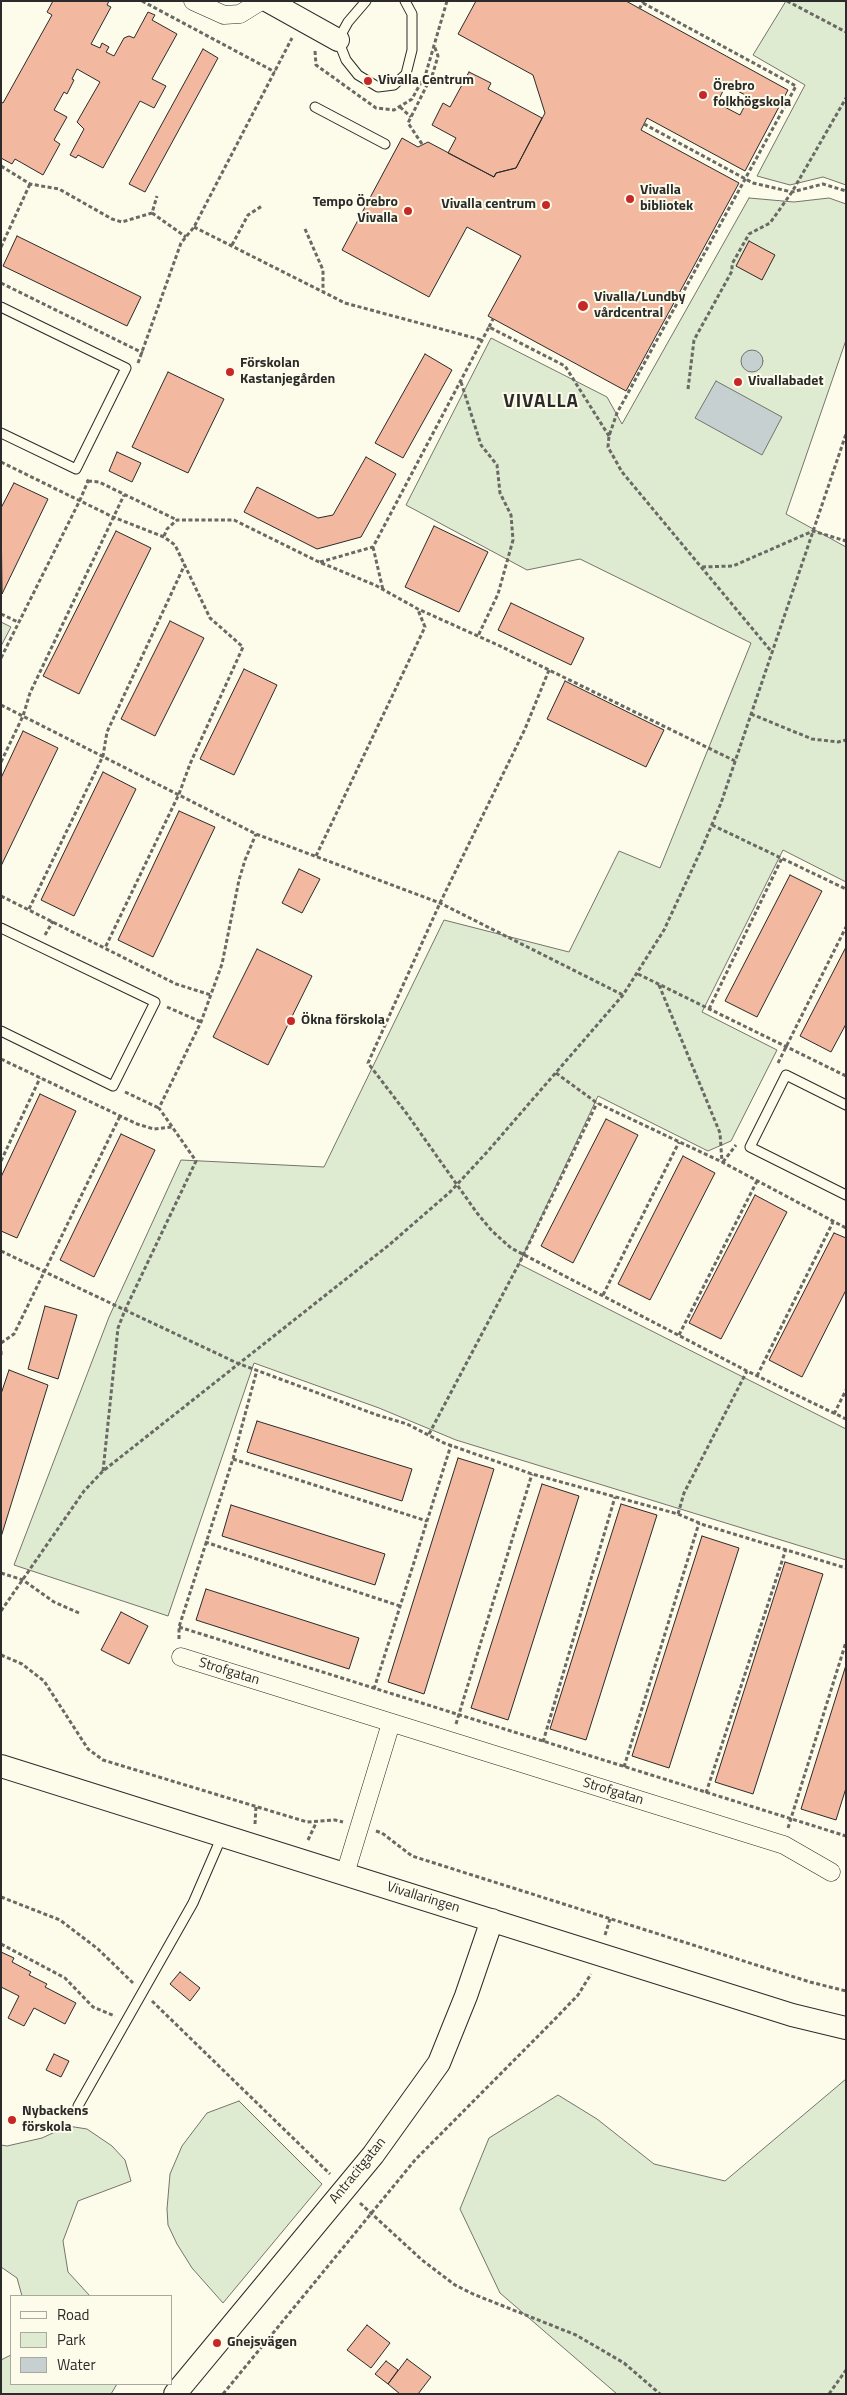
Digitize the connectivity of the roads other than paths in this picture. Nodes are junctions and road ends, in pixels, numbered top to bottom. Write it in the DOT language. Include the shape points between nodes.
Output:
graph roads {
  1 [pos="193,1"];
  2 [pos="260,1"];
  3 [pos="268,1"];
  4 [pos="366,1"];
  5 [pos="405,1"];
  6 [pos="338,40"];
  7 [pos="315,107"];
  8 [pos="385,144"];
  9 [pos="1,307"];
  10 [pos="1,433"];
  11 [pos="1,928"];
  12 [pos="1,1031"];
  13 [pos="846,1105"];
  14 [pos="846,1195"];
  15 [pos="181,1657"];
  16 [pos="391,1722"];
  17 [pos="1,1766"];
  18 [pos="222,1835"];
  19 [pos="831,1872"];
  20 [pos="345,1874"];
  21 [pos="492,1920"];
  22 [pos="846,2028"];
  23 [pos="78,2106"];
  24 [pos="175,2394"];
  1 -- 2 [label="street" via="224,15 240,14"];
  3 -- 6 [label="street"];
  4 -- 6 [label="lane"];
  5 -- 6 [label="lane" via="412,14 412,50 406,74 394,85 378,87 358,75 346,60"];
  7 -- 8 [label="lane"];
  9 -- 10 [label="lane" via="126,368 76,468"];
  11 -- 12 [label="lane" via="155,1002 113,1086"];
  13 -- 14 [label="lane" via="786,1075 750,1147"];
  15 -- 16 [label="street, Strofgatan"];
  16 -- 19 [label="street, Strofgatan" via="784,1845"];
  16 -- 20 [label="street"];
  17 -- 18 [label="street, Vivallaringen"];
  18 -- 20 [label="street, Vivallaringen"];
  18 -- 23 [label="lane" via="193,1903"];
  20 -- 21 [label="street, Vivallaringen"];
  21 -- 22 [label="street, Vivallaringen" via="792,2015"];
  21 -- 24 [label="street, Antracitgatan" via="439,2062 373,2155"];
}
